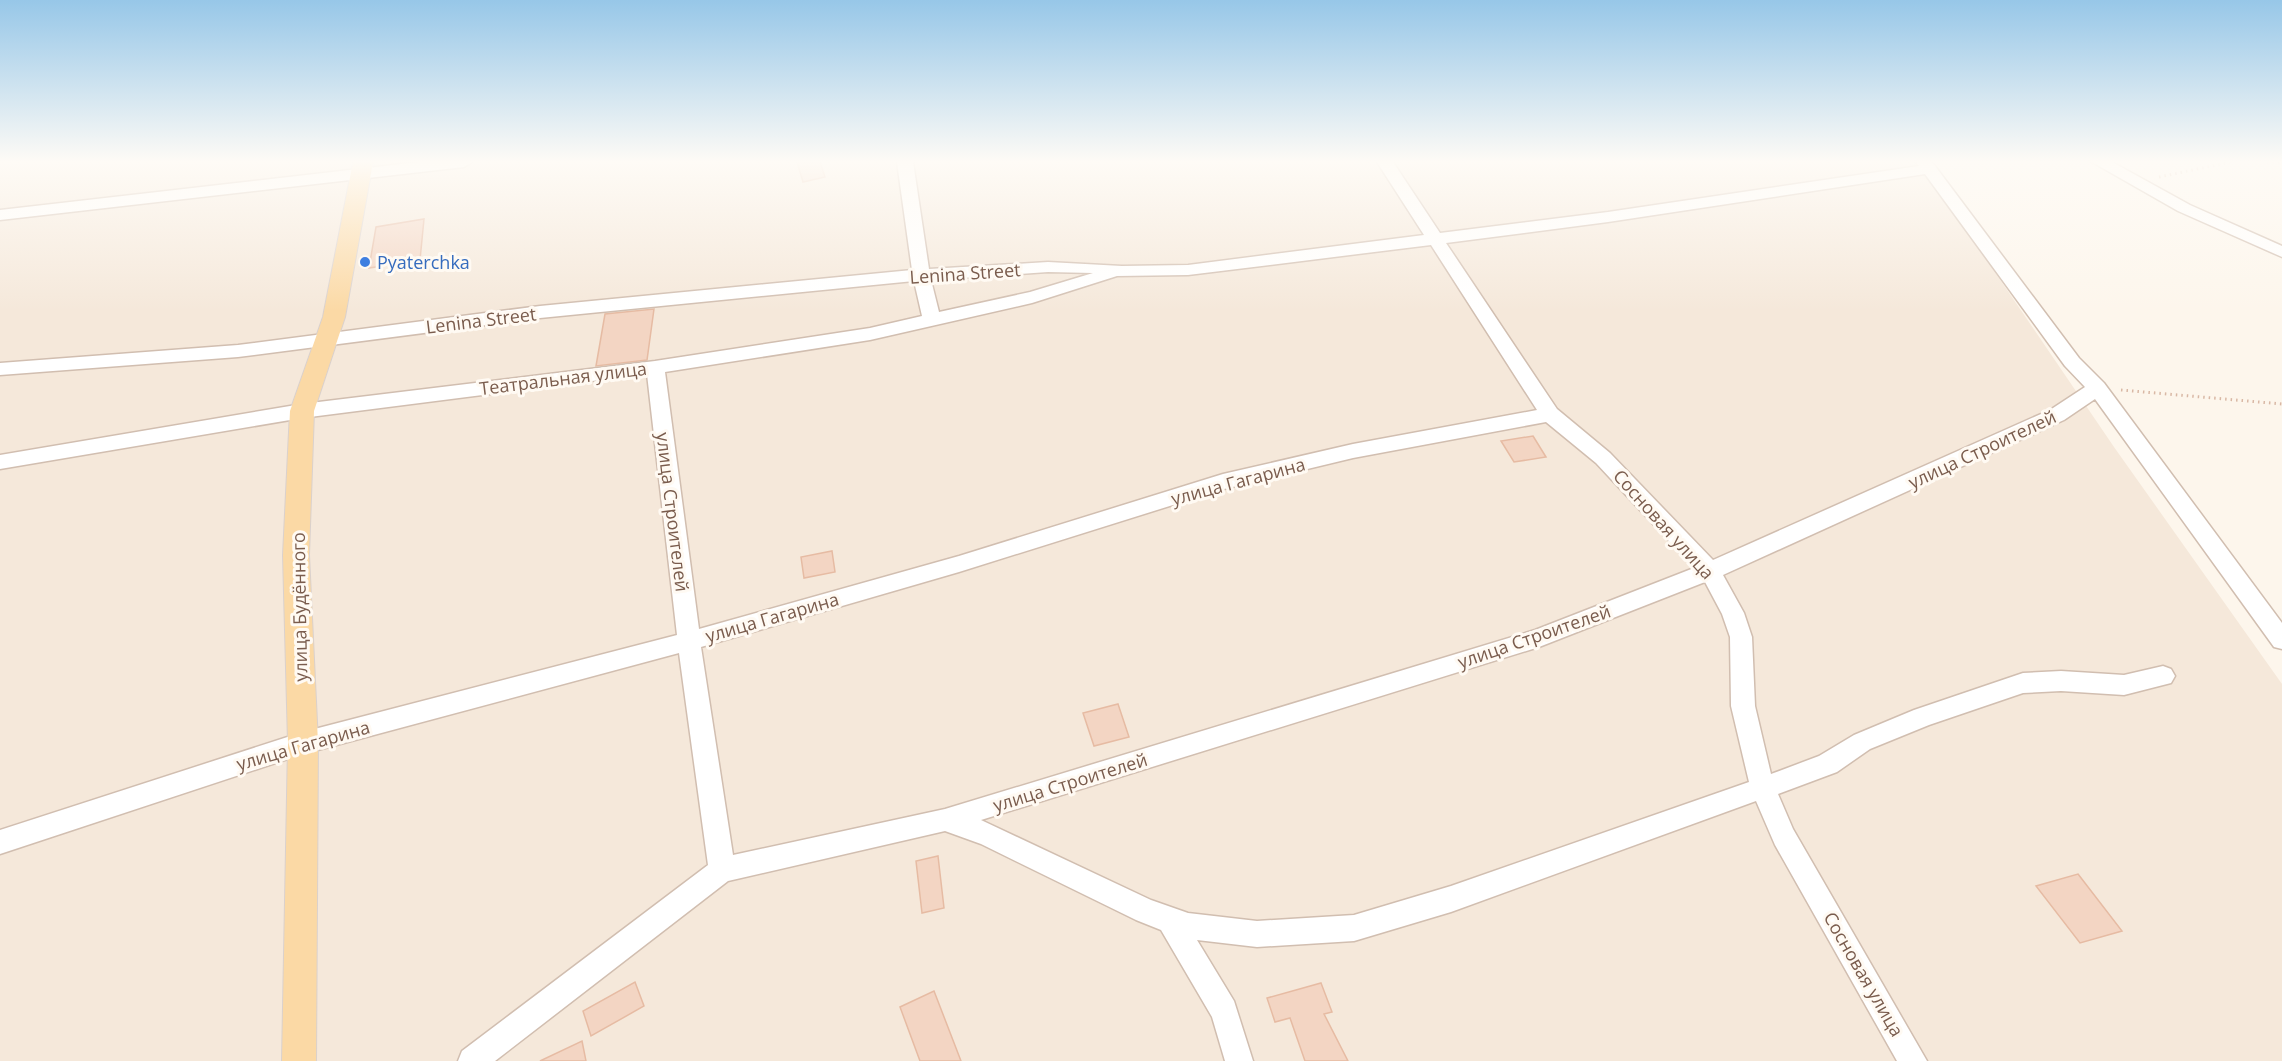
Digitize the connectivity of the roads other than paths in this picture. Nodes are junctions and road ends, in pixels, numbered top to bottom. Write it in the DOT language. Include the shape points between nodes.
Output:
graph roads {
  1 [pos="27,212"];
  2 [pos="355,212"];
  3 [pos="912,212"];
  4 [pos="1417,212"];
  5 [pos="1648,212"];
  6 [pos="1960,212"];
  7 [pos="2192,212"];
  8 [pos="0,215"];
  9 [pos="1435,240"];
  10 [pos="2282,252"];
  11 [pos="1122,271"];
  12 [pos="921,275"];
  13 [pos="932,320"];
  14 [pos="327,340"];
  15 [pos="655,367"];
  16 [pos="0,369"];
  17 [pos="2097,387"];
  18 [pos="302,411"];
  19 [pos="1550,414"];
  20 [pos="0,462"];
  21 [pos="1710,571"];
  22 [pos="2282,640"];
  23 [pos="689,641"];
  24 [pos="2163,676"];
  25 [pos="303,743"];
  26 [pos="1763,789"];
  27 [pos="945,820"];
  28 [pos="0,842"];
  29 [pos="722,870"];
  30 [pos="1170,919"];
  31 [pos="299,1061"];
  32 [pos="472,1061"];
  33 [pos="1239,1061"];
  34 [pos="1913,1061"];
  1 -- 8 [label="street"];
  2 -- 14 [label="main road, улица Будённого"];
  3 -- 12 [label="street"];
  4 -- 9 [label="street, Сосновая улица"];
  5 -- 9 [label="street, Lenina Street"];
  6 -- 17 [label="street" via="2072,362"];
  7 -- 10 [label="street"];
  9 -- 11 [label="street, Lenina Street" via="1188,270"];
  9 -- 19 [label="street, Сосновая улица"];
  11 -- 12 [label="street, Lenina Street" via="1048,267"];
  11 -- 13 [label="street, Театральная улица"];
  12 -- 13 [label="street"];
  12 -- 14 [label="street, Lenina Street" via="540,312"];
  13 -- 15 [label="street, Театральная улица" via="870,334"];
  14 -- 16 [label="street, Lenina Street" via="238,351"];
  14 -- 18 [label="main road, улица Будённого"];
  15 -- 18 [label="street, Театральная улица"];
  15 -- 23 [label="street, улица Строителей"];
  17 -- 21 [label="street, улица Строителей" via="2057,415"];
  17 -- 22 [label="street"];
  18 -- 20 [label="street, Театральная улица"];
  18 -- 25 [label="main road, улица Будённого" via="296,555"];
  19 -- 21 [label="street, Сосновая улица" via="1603,458"];
  19 -- 23 [label="street, улица Гагарина" via="1353,451 1224,482 959,564"];
  21 -- 26 [label="street, Сосновая улица" via="1741,636 1743,706"];
  21 -- 27 [label="street, улица Строителей" via="1539,638"];
  23 -- 25 [label="street, улица Гагарина"];
  23 -- 29 [label="street, улица Строителей"];
  24 -- 26 [label="street, улица Строителей" via="2124,685 2023,683 1922,717 1862,742 1828,764"];
  25 -- 28 [label="street, улица Гагарина"];
  25 -- 31 [label="main road, улица Будённого"];
  26 -- 30 [label="street, улица Строителей" via="1452,899 1354,928 1257,934 1188,926"];
  26 -- 34 [label="street, Сосновая улица" via="1784,837"];
  27 -- 29 [label="street, улица Строителей"];
  27 -- 30 [label="street, улица Строителей" via="987,834 1145,911"];
  29 -- 32 [label="street, улица Строителей"];
  30 -- 33 [label="street" via="1224,1011"];
}
